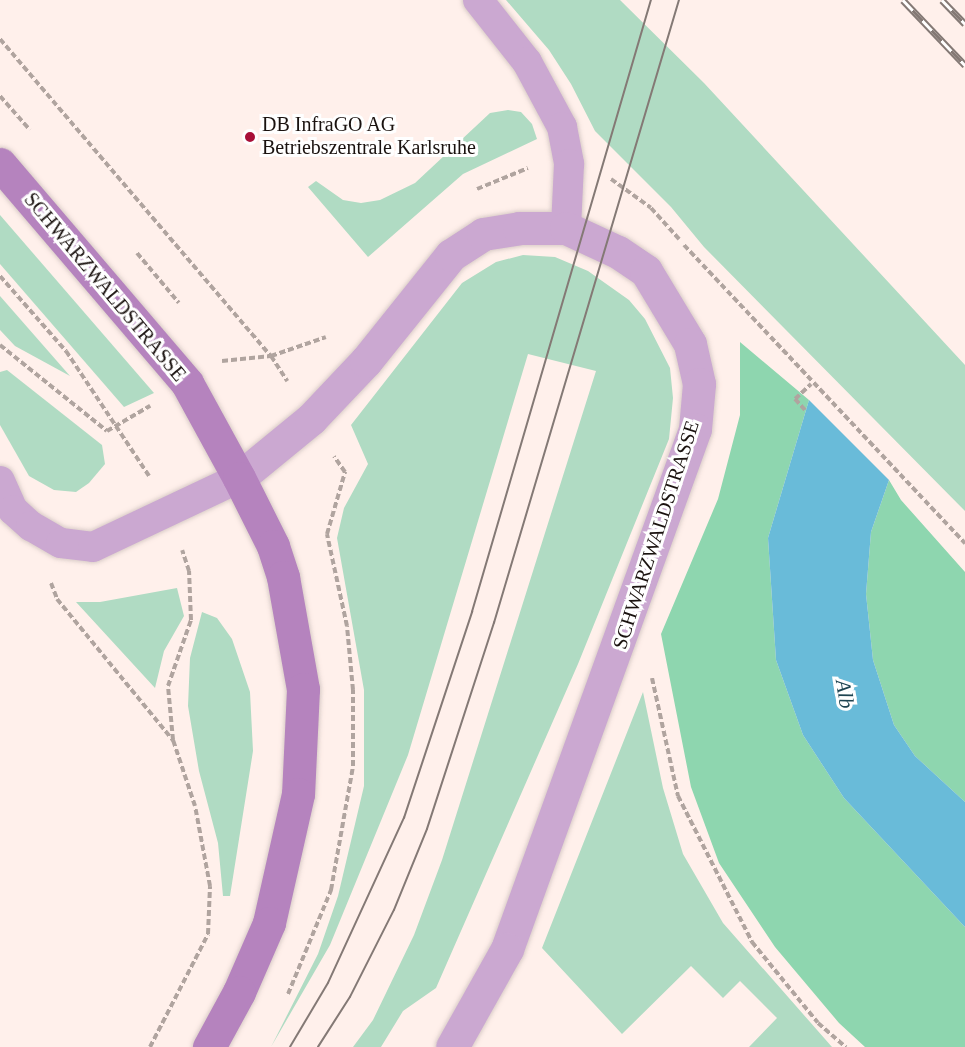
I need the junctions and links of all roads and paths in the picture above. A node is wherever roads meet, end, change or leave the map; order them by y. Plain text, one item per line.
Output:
1 (478, 0) edge
2 (0, 39) edge
3 (0, 164) edge
4 (566, 228) junction
5 (710, 275) dead end
6 (0, 276) edge
7 (0, 345) edge
8 (271, 356) junction
9 (223, 360) dead end
10 (811, 384) junction
11 (805, 410) dead end
12 (311, 420) junction
13 (118, 426) junction
14 (239, 478) junction
15 (0, 481) edge
16 (170, 510) junction
17 (31, 526) junction
18 (965, 543) edge
19 (626, 627) junction
20 (173, 740) junction
21 (150, 1047) edge
22 (209, 1047) edge
23 (452, 1047) edge
24 (846, 1047) edge

1 - 4 lane
2 - 8 path
3 - 14 main road, SCHWARZWALDSTRASSE
4 - 12 street, SCHWARZWALDSTRASSE
4 - 19 street, SCHWARZWALDSTRASSE
5 - 10 path
6 - 13 path
7 - 13 path
8 - 9 path
8 - 12 path
10 - 11 path
10 - 18 path
12 - 14 street, SCHWARZWALDSTRASSE
13 - 16 path
14 - 16 lane
14 - 22 main road, SCHWARZWALDSTRASSE
15 - 17 lane
16 - 17 lane
16 - 20 path
17 - 20 path
19 - 23 street, SCHWARZWALDSTRASSE
19 - 24 path
20 - 21 path

